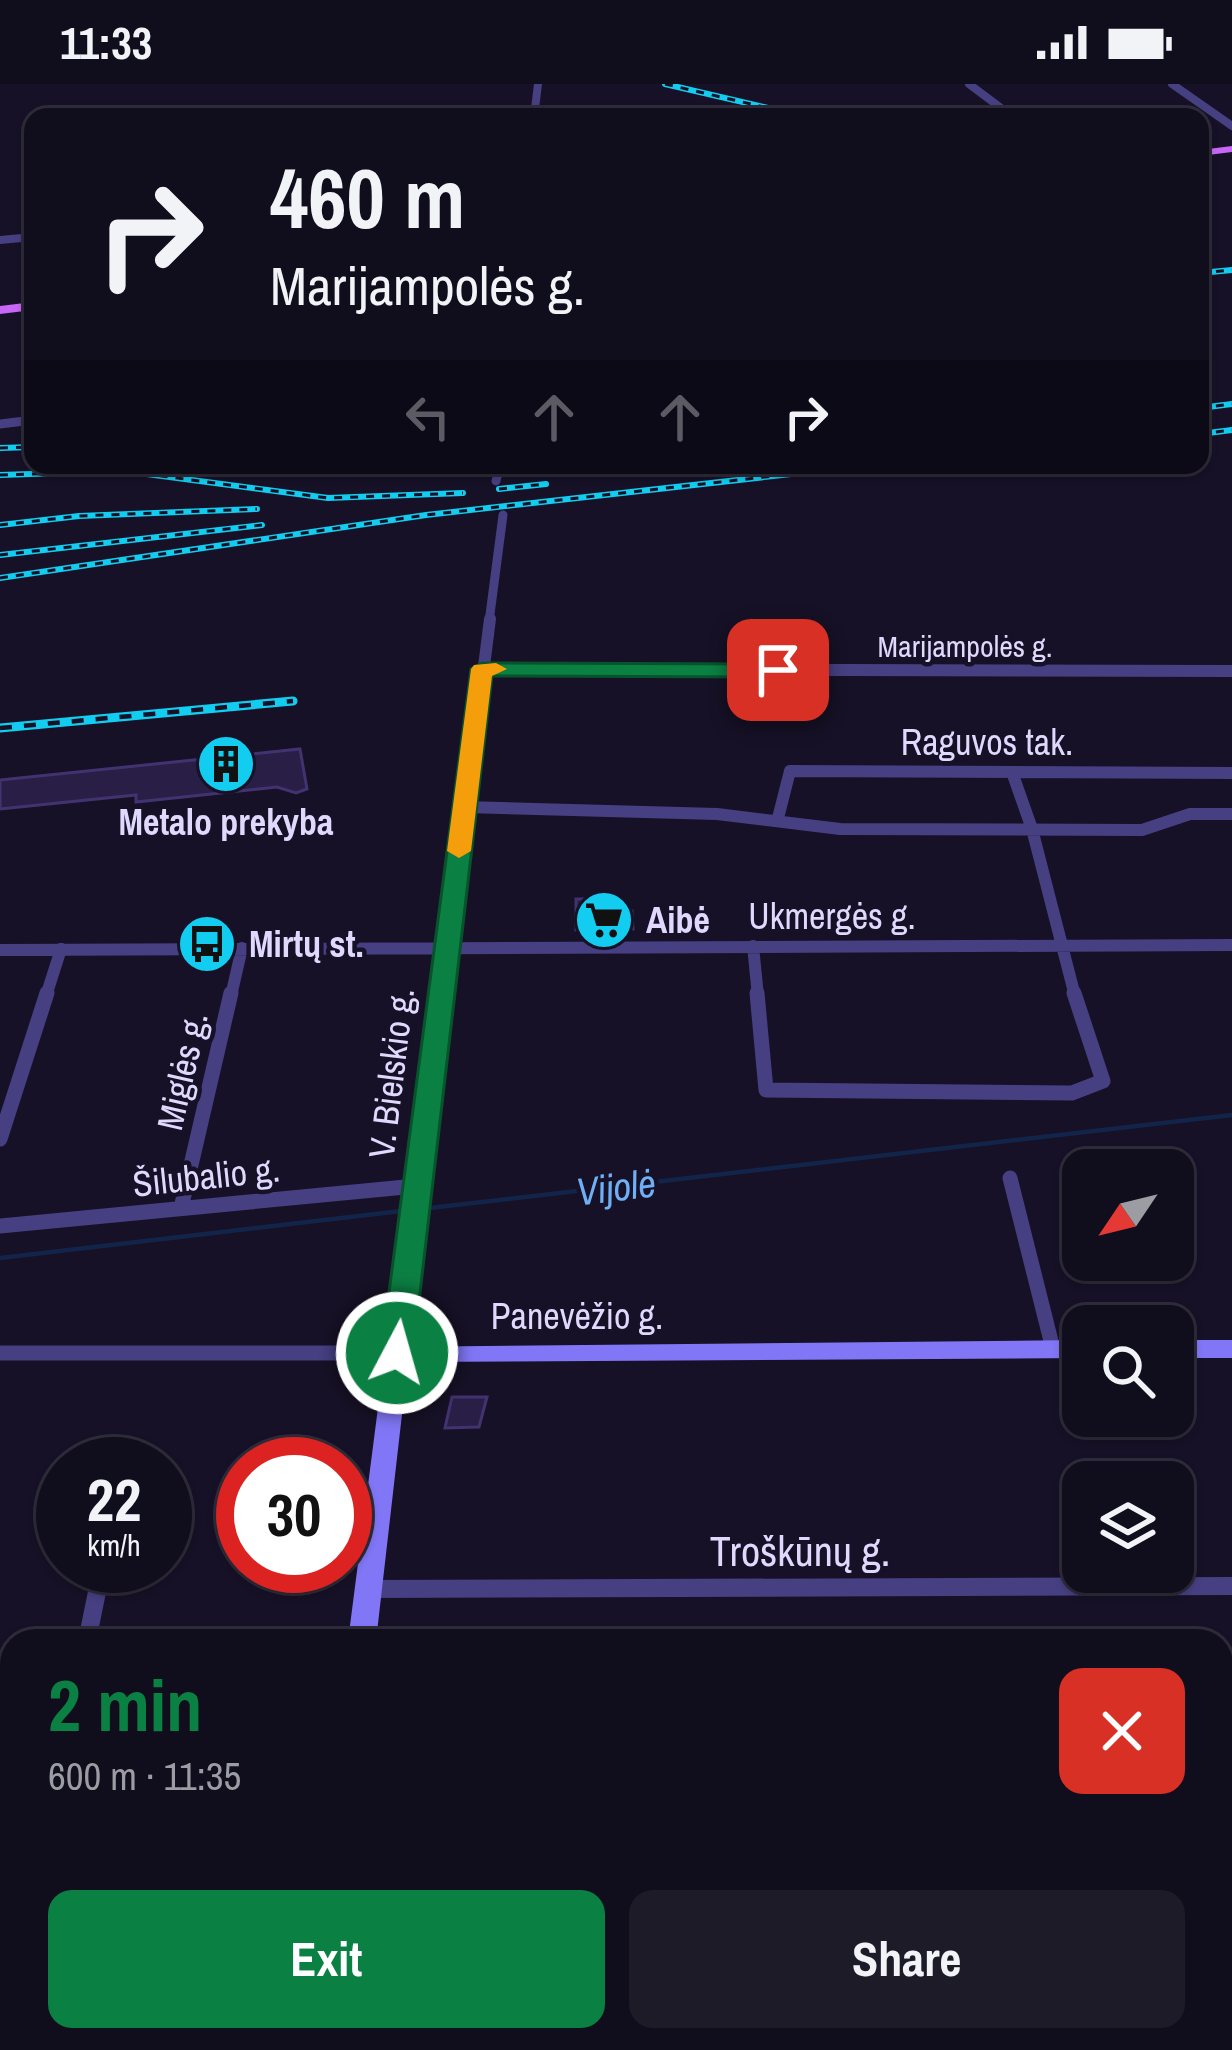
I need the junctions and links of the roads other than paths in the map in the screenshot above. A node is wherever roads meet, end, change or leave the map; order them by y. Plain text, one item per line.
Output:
1 (969, 84) edge
2 (1172, 84) edge
3 (1001, 108) edge
4 (1206, 108) edge
5 (498, 474) edge
6 (496, 482) dead end
7 (502, 515) dead end
8 (482, 669) junction
9 (1232, 671) edge
10 (1012, 772) junction
11 (1232, 773) edge
12 (465, 807) junction
13 (1232, 814) edge
14 (778, 818) junction
15 (1032, 829) junction
16 (1232, 944) edge
17 (753, 946) junction
18 (1059, 946) junction
19 (447, 947) junction
20 (242, 948) junction
21 (0, 950) edge
22 (62, 950) junction
23 (0, 1139) edge
24 (1010, 1178) dead end
25 (414, 1200) junction
26 (181, 1208) junction
27 (1, 1226) edge
28 (1053, 1349) junction
29 (1062, 1349) edge
30 (1194, 1349) edge
31 (1232, 1349) edge
32 (0, 1353) edge
33 (397, 1353) junction
34 (372, 1556) edge
35 (1232, 1586) edge
36 (372, 1589) edge
37 (97, 1593) edge
38 (368, 1593) edge
39 (89, 1629) edge
40 (363, 1629) edge

1 - 3 street
2 - 4 street
5 - 6 street
7 - 8 street, V. Bielskio g.
8 - 9 street, Marijampolės g.
8 - 12 street, V. Bielskio g.
10 - 11 street, Raguvos tak.
10 - 14 street, Raguvos tak.
10 - 15 street
12 - 14 street
12 - 19 street, V. Bielskio g.
13 - 15 street
14 - 15 street
15 - 18 street
16 - 18 street, Ukmergės g.
17 - 18 street, Ukmergės g.
17 - 18 street
17 - 19 street, Ukmergės g.
19 - 20 street, Ukmergės g.
19 - 25 street, V. Bielskio g.
20 - 22 street, Ukmergės g.
20 - 26 street, Miglės g.
21 - 22 street, Ukmergės g.
22 - 23 street
24 - 28 street
25 - 26 street, Šilubalio g.
25 - 33 street, V. Bielskio g.
26 - 27 street, Šilubalio g.
28 - 29 street, Panevėžio g.
28 - 33 street, Panevėžio g.
30 - 31 street
32 - 33 street, Panevėžio g.
33 - 34 street, V. Bielskio g.
35 - 36 street, Troškūnų g.
37 - 39 street
38 - 40 street, V. Bielskio g.

